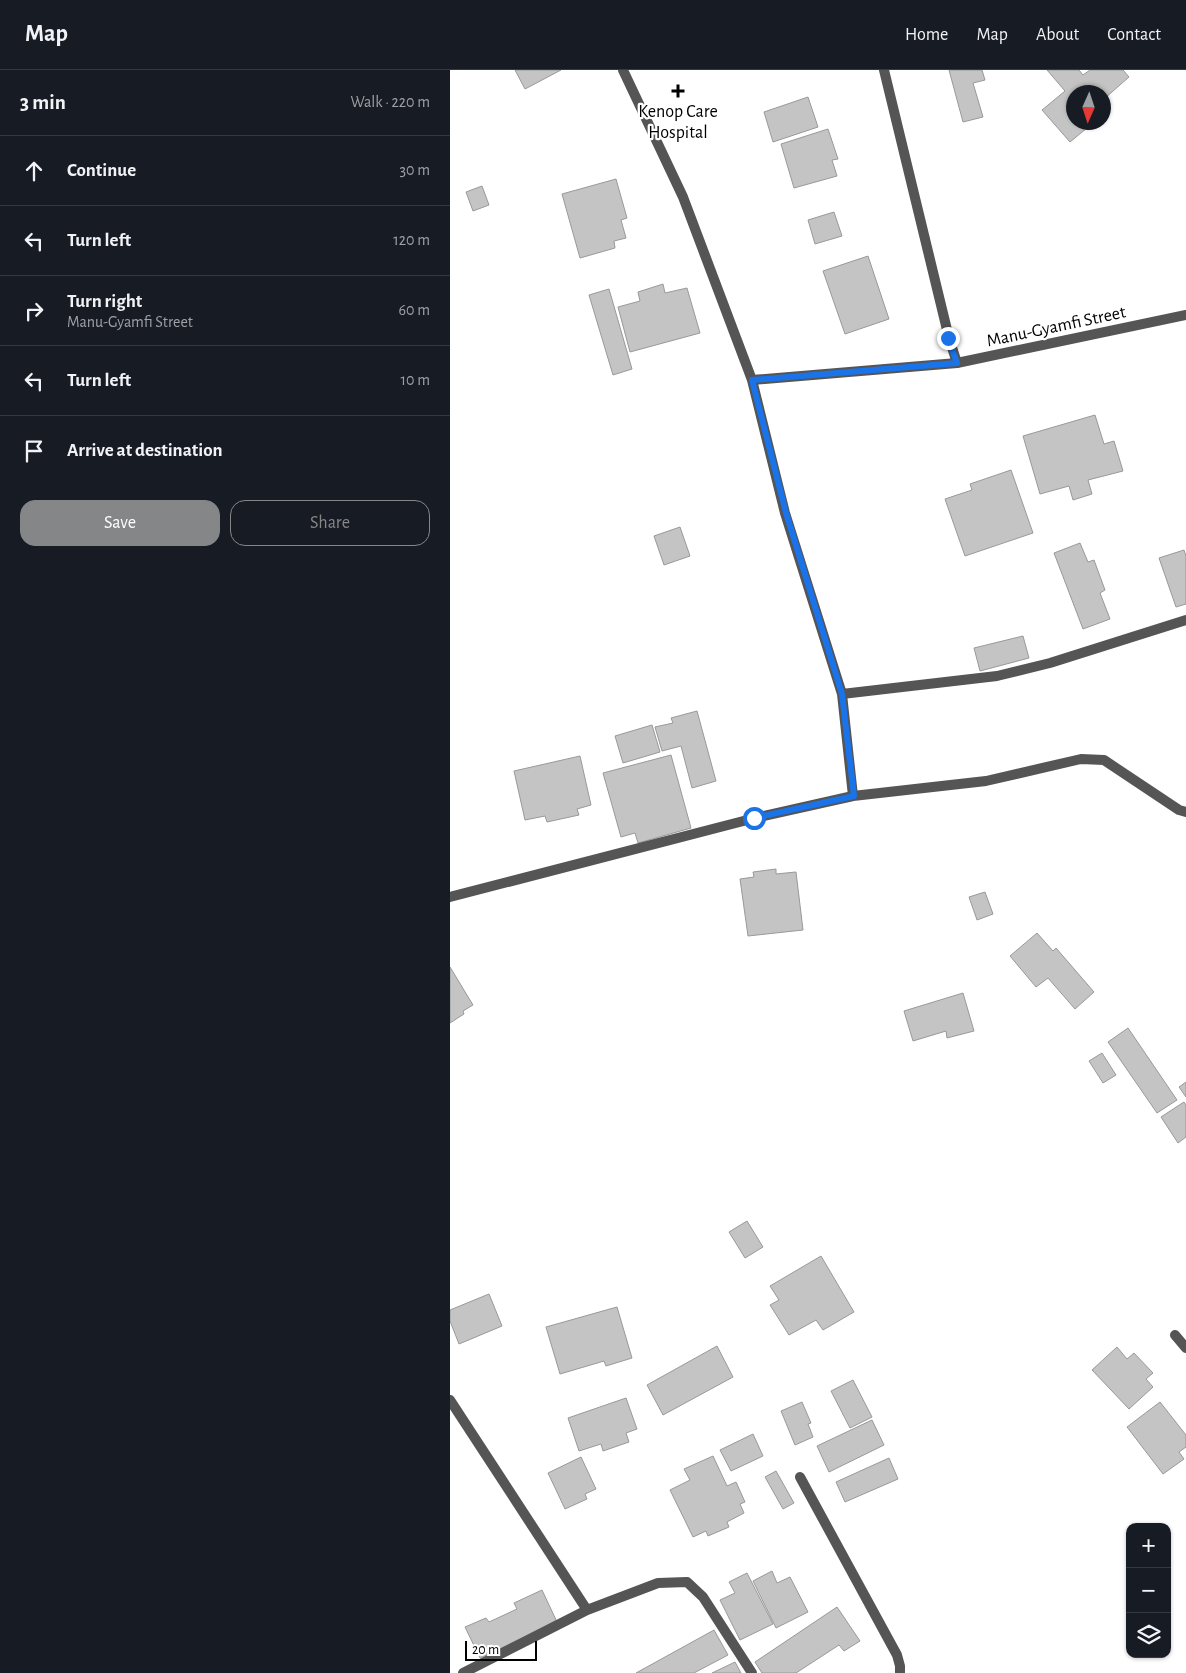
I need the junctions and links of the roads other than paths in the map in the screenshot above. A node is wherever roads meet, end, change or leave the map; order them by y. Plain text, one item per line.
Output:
1 (623, 70) edge
2 (884, 70) edge
3 (1186, 315) edge
4 (957, 363) junction
5 (752, 380) junction
6 (1186, 620) edge
7 (842, 694) junction
8 (854, 796) junction
9 (1186, 812) edge
10 (450, 897) edge
11 (1175, 1335) dead end
12 (1186, 1348) edge
13 (450, 1400) edge
14 (800, 1477) dead end
15 (588, 1610) junction
16 (463, 1673) edge
17 (752, 1673) edge
18 (900, 1673) edge

1 - 5 street
2 - 4 street
3 - 4 street, Manu-Gyamfi Street
4 - 5 street, Manu-Gyamfi Street
5 - 7 street
6 - 7 street
7 - 8 street
8 - 9 street
8 - 10 street
11 - 12 street
13 - 15 street
14 - 18 street
15 - 16 street
15 - 17 street

